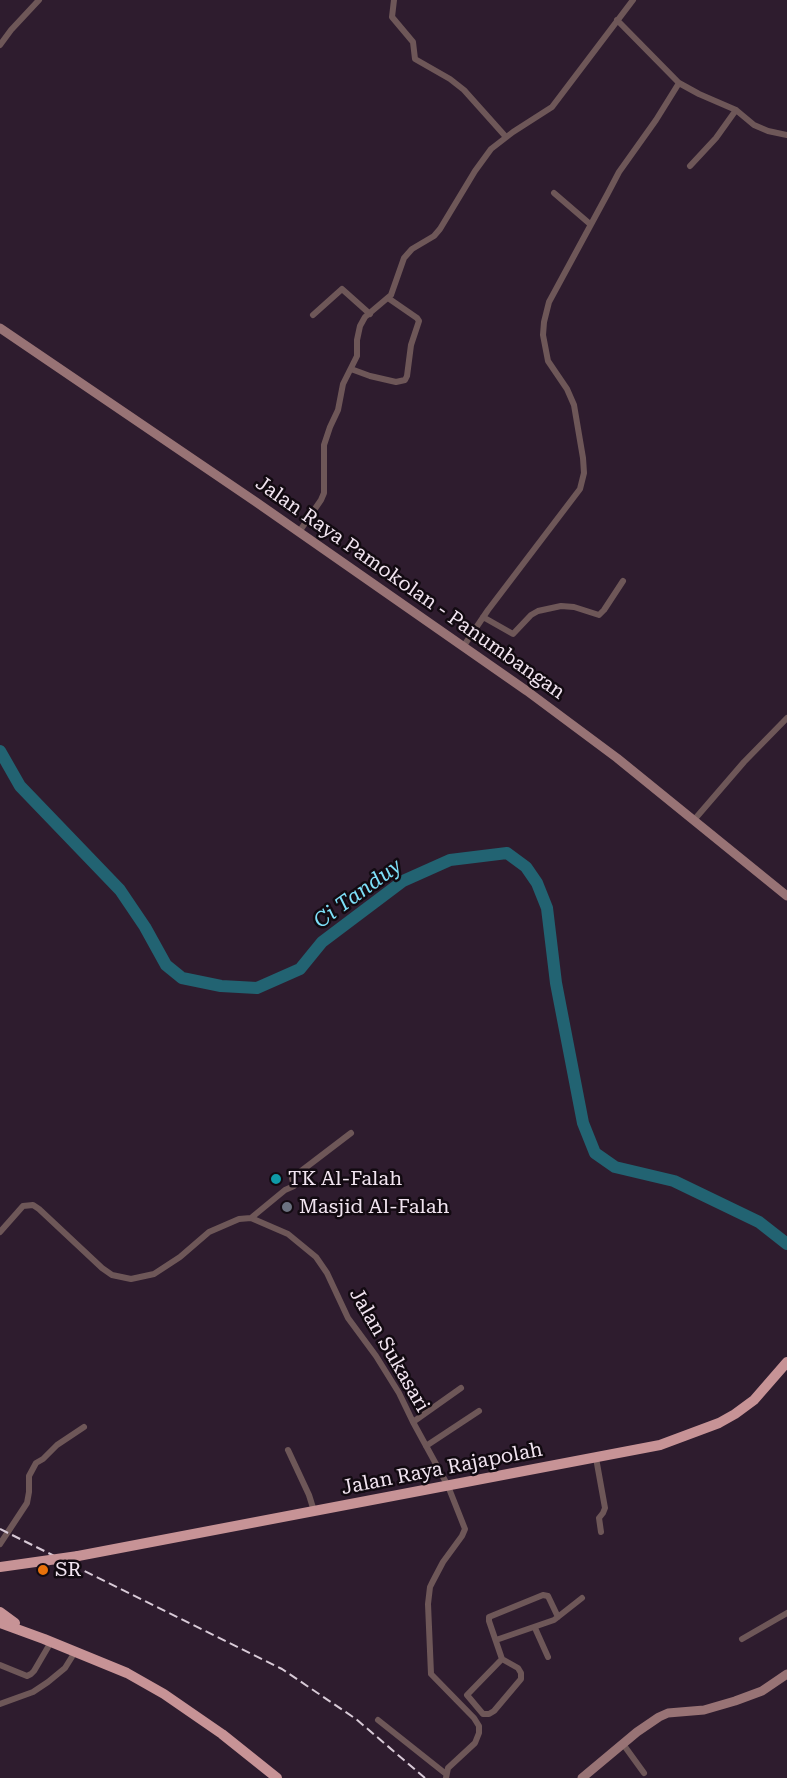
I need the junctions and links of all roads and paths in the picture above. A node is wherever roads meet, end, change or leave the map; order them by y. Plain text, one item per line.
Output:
1 (39, 0) edge
2 (394, 0) edge
3 (633, 0) edge
4 (618, 20) junction
5 (0, 45) edge
6 (679, 83) junction
7 (736, 110) junction
8 (787, 135) edge
9 (506, 137) junction
10 (690, 166) dead end
11 (554, 193) dead end
12 (590, 224) junction
13 (388, 298) junction
14 (370, 314) junction
15 (313, 315) dead end
16 (0, 328) edge
17 (351, 369) junction
18 (299, 532) junction
19 (623, 581) dead end
20 (483, 617) junction
21 (463, 647) junction
22 (787, 718) edge
23 (694, 820) junction
24 (787, 896) edge
25 (351, 1132) dead end
26 (251, 1218) junction
27 (0, 1232) edge
28 (787, 1362) edge
29 (461, 1388) dead end
30 (478, 1411) dead end
31 (413, 1422) junction
32 (84, 1427) dead end
33 (426, 1446) junction
34 (288, 1450) dead end
35 (596, 1458) junction
36 (448, 1486) junction
37 (314, 1511) junction
38 (602, 1532) dead end
39 (0, 1544) edge
40 (0, 1567) edge
41 (582, 1598) dead end
42 (0, 1612) edge
43 (787, 1613) edge
44 (485, 1615) dead end
45 (558, 1617) junction
46 (0, 1624) edge
47 (535, 1628) junction
48 (742, 1639) dead end
49 (48, 1640) junction
50 (496, 1640) junction
51 (75, 1652) junction
52 (548, 1657) dead end
53 (502, 1659) junction
54 (0, 1665) edge
55 (787, 1674) edge
56 (467, 1695) junction
57 (457, 1700) junction
58 (0, 1704) edge
59 (378, 1720) dead end
60 (623, 1744) junction
61 (644, 1773) dead end
62 (446, 1776) edge
63 (277, 1778) edge
64 (582, 1778) edge

1 - 5 street
2 - 9 street
3 - 4 street
4 - 6 street
4 - 9 street
6 - 7 street
6 - 12 street
7 - 8 street
7 - 10 street
9 - 13 street
11 - 12 street
12 - 20 street
13 - 14 street
13 - 17 street
14 - 15 street
14 - 17 street
16 - 18 main road, Jalan Raya Pamokolan - Panumbangan
17 - 18 street
18 - 21 main road, Jalan Raya Pamokolan - Panumbangan
19 - 20 street
20 - 21 street
21 - 23 main road, Jalan Raya Pamokolan - Panumbangan
22 - 23 street
23 - 24 main road, Jalan Raya Pamokolan - Panumbangan
25 - 26 street
26 - 27 street
26 - 31 street, Jalan Sukasari
28 - 35 highway, Jalan Raya Rajapolah
29 - 31 street
30 - 33 street
31 - 33 street, Jalan Sukasari
32 - 39 street
33 - 36 street, Jalan Sukasari
34 - 37 street
35 - 36 highway, Jalan Raya Rajapolah
35 - 38 street
36 - 37 highway, Jalan Raya Rajapolah
36 - 57 street, Jalan Sukasari
37 - 40 highway, Jalan Raya Rajapolah, bridge
41 - 45 street
42 - 49 highway
43 - 48 street
44 - 50 street
45 - 47 street
45 - 50 street
46 - 49 highway
47 - 50 street
47 - 52 street
49 - 51 highway
49 - 54 street
50 - 53 street
50 - 57 street
51 - 58 street
51 - 63 highway
53 - 56 street
53 - 56 street
55 - 60 main road
56 - 57 street
57 - 62 street
59 - 62 street
60 - 61 street
60 - 64 main road

